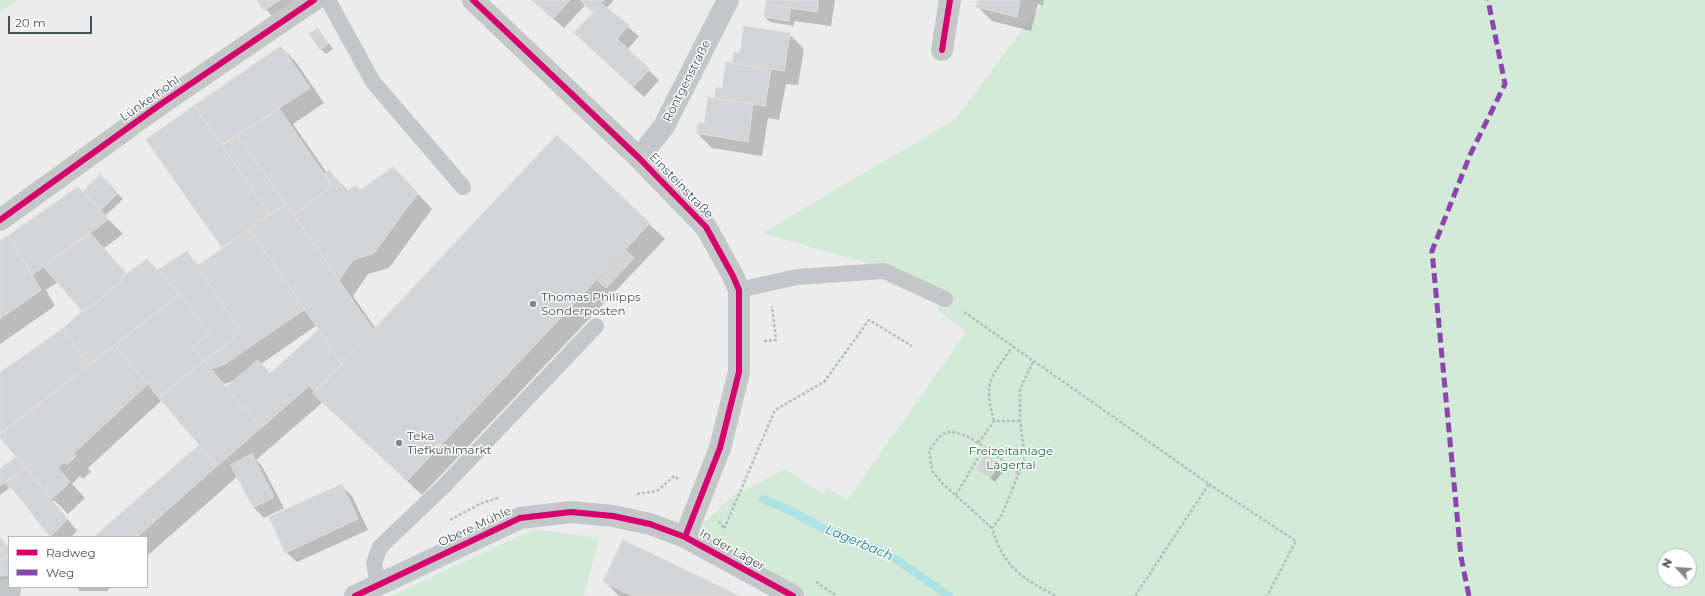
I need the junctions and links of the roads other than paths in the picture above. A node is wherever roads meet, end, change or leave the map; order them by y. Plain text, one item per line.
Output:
1 (314, 0) edge
2 (328, 0) edge
3 (473, 0) edge
4 (728, 0) edge
5 (950, 0) edge
6 (942, 50) dead end
7 (639, 158) junction
8 (463, 187) dead end
9 (0, 220) edge
10 (739, 290) junction
11 (945, 299) road end
12 (596, 326) dead end
13 (613, 516) joint
14 (686, 537) junction
15 (378, 591) edge
16 (355, 596) edge
17 (794, 596) edge

1 - 9 street, Lünkerhohl
2 - 8 lane
3 - 7 street, Einsteinstraße
4 - 7 street, Röntgenstraße
5 - 6 street
7 - 10 street, Einsteinstraße
10 - 11 lane
10 - 14 street, Einsteinstraße
12 - 15 lane
13 - 14 main road, In der Läger
13 - 15 main road, Obere Mühle
14 - 17 main road, In der Läger
15 - 16 main road, Obere Mühle

